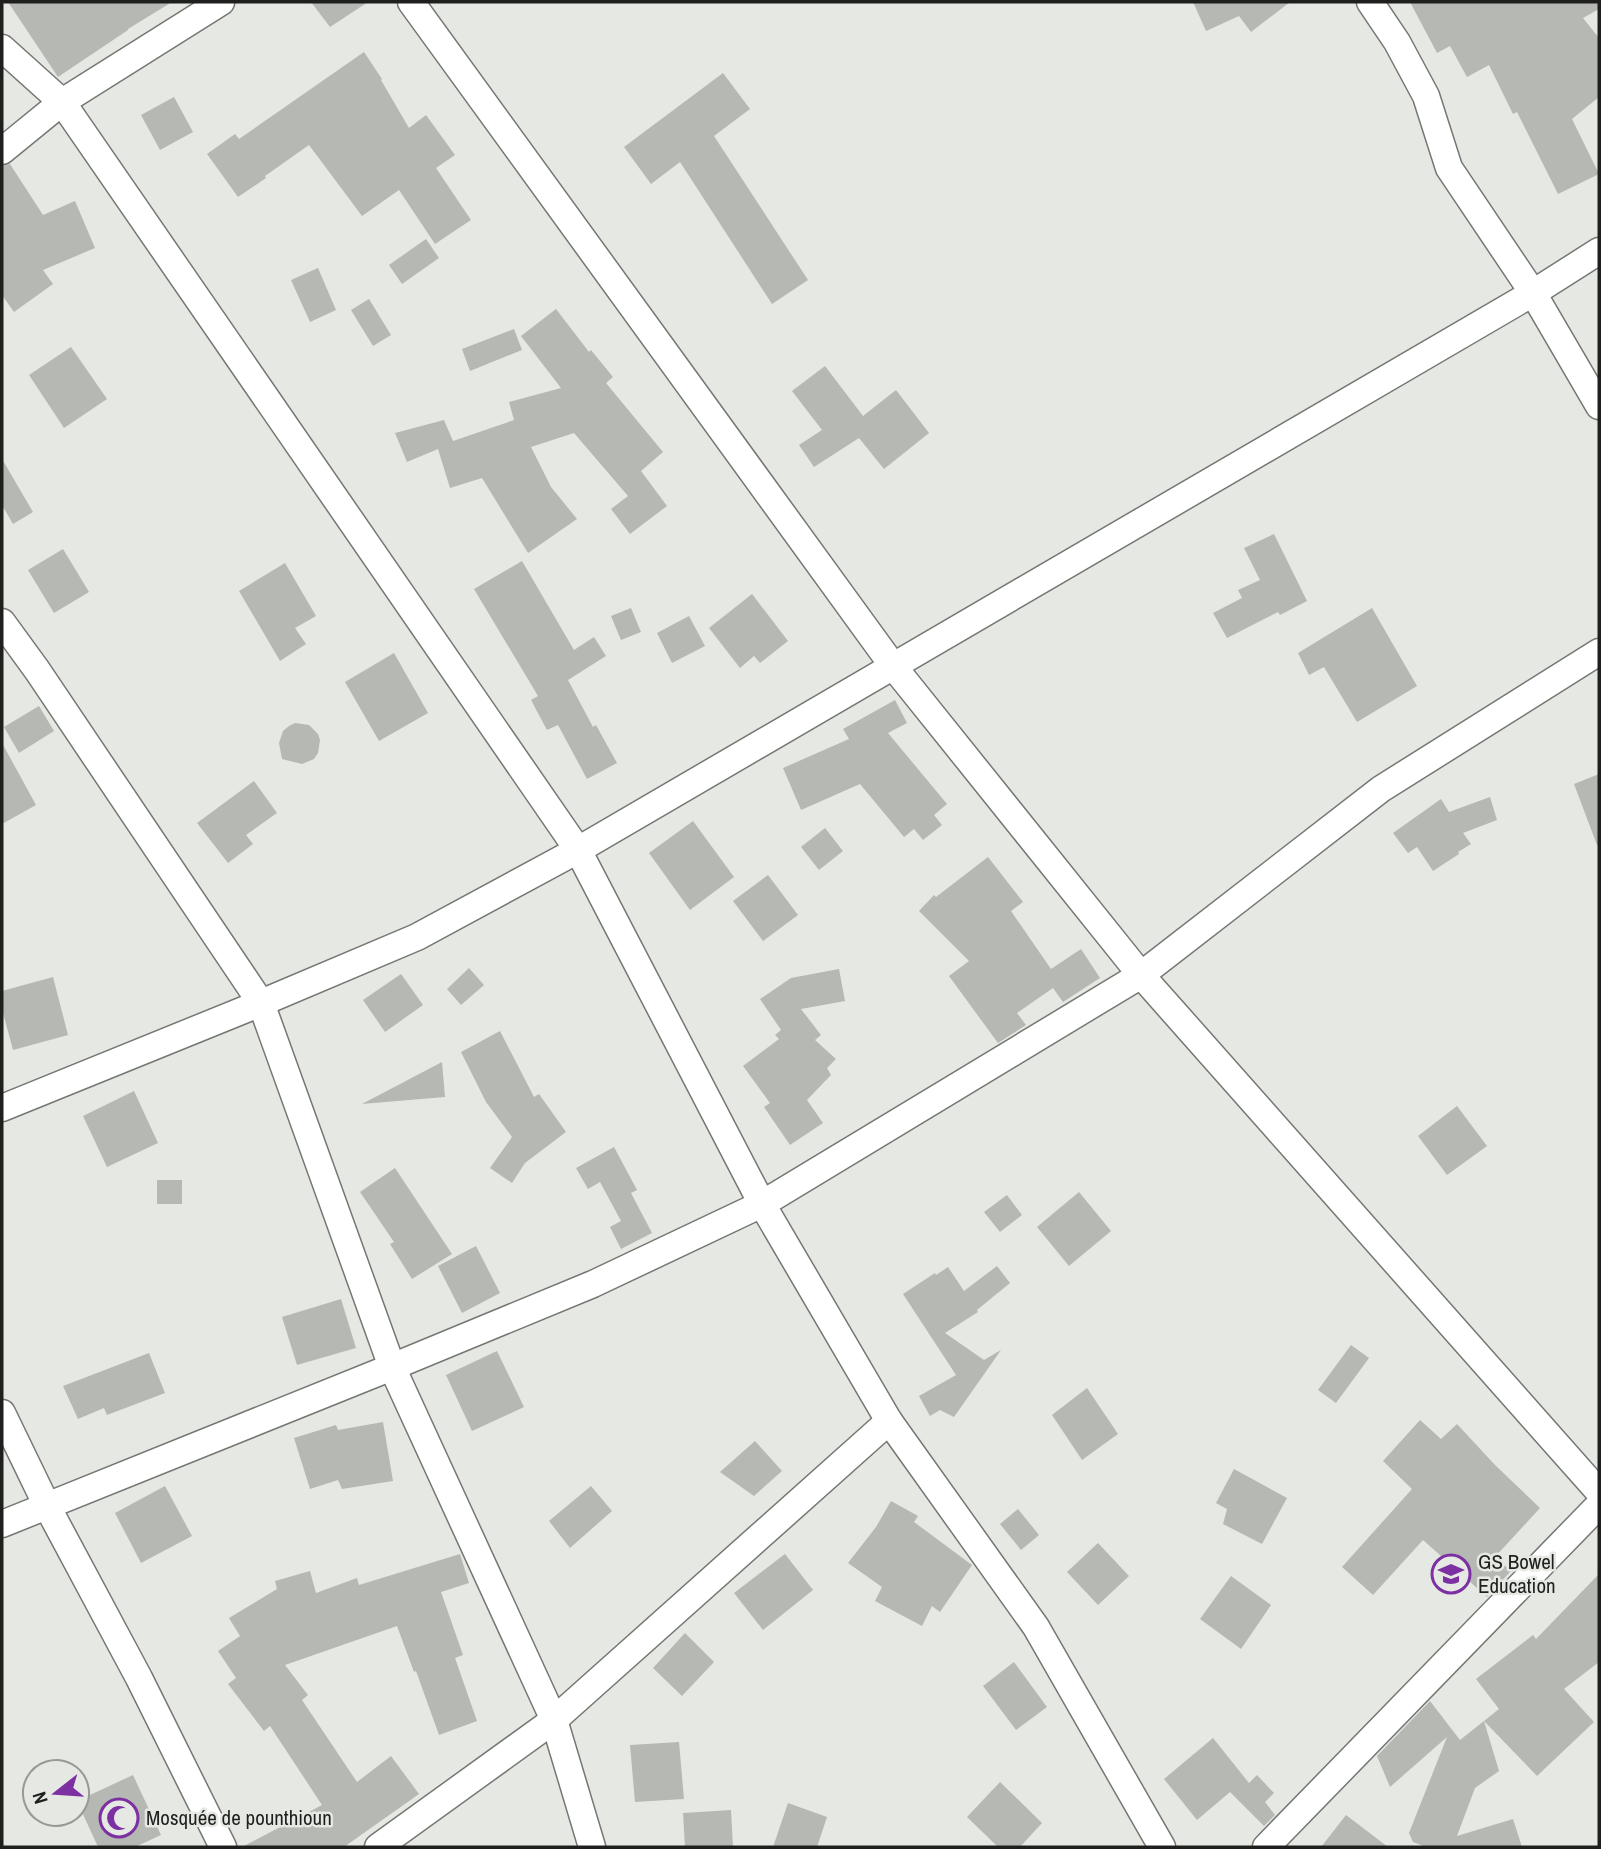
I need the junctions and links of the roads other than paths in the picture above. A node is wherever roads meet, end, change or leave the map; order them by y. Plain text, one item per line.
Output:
1 (221, 2) edge
2 (411, 2) edge
3 (1370, 2) edge
4 (2, 48) edge
5 (62, 102) junction
6 (2, 151) edge
7 (1599, 251) edge
8 (1533, 293) junction
9 (1599, 406) edge
10 (2, 622) edge
11 (1599, 652) edge
12 (893, 666) junction
13 (578, 850) junction
14 (1141, 975) junction
15 (261, 1003) junction
16 (2, 1108) edge
17 (762, 1204) junction
18 (393, 1367) junction
19 (2, 1413) edge
20 (889, 1420) junction
21 (1599, 1492) edge
22 (1599, 1505) edge
23 (47, 1506) junction
24 (2, 1524) edge
25 (554, 1720) junction
26 (223, 1847) edge
27 (379, 1847) edge
28 (592, 1847) edge
29 (1161, 1847) edge
30 (1266, 1847) edge

1 - 5 street
2 - 12 street
3 - 8 street
4 - 5 street
5 - 6 street
5 - 13 street
7 - 8 street
8 - 9 street
8 - 12 street
10 - 15 street
11 - 14 street
12 - 13 street
12 - 14 street
13 - 15 street
13 - 17 street
14 - 17 street
14 - 21 street
15 - 16 street
15 - 18 street
17 - 18 street
17 - 20 street
18 - 23 street
18 - 25 street
19 - 23 street
20 - 25 street
20 - 29 street
22 - 30 street
23 - 24 street
23 - 26 street
25 - 27 street
25 - 28 street

